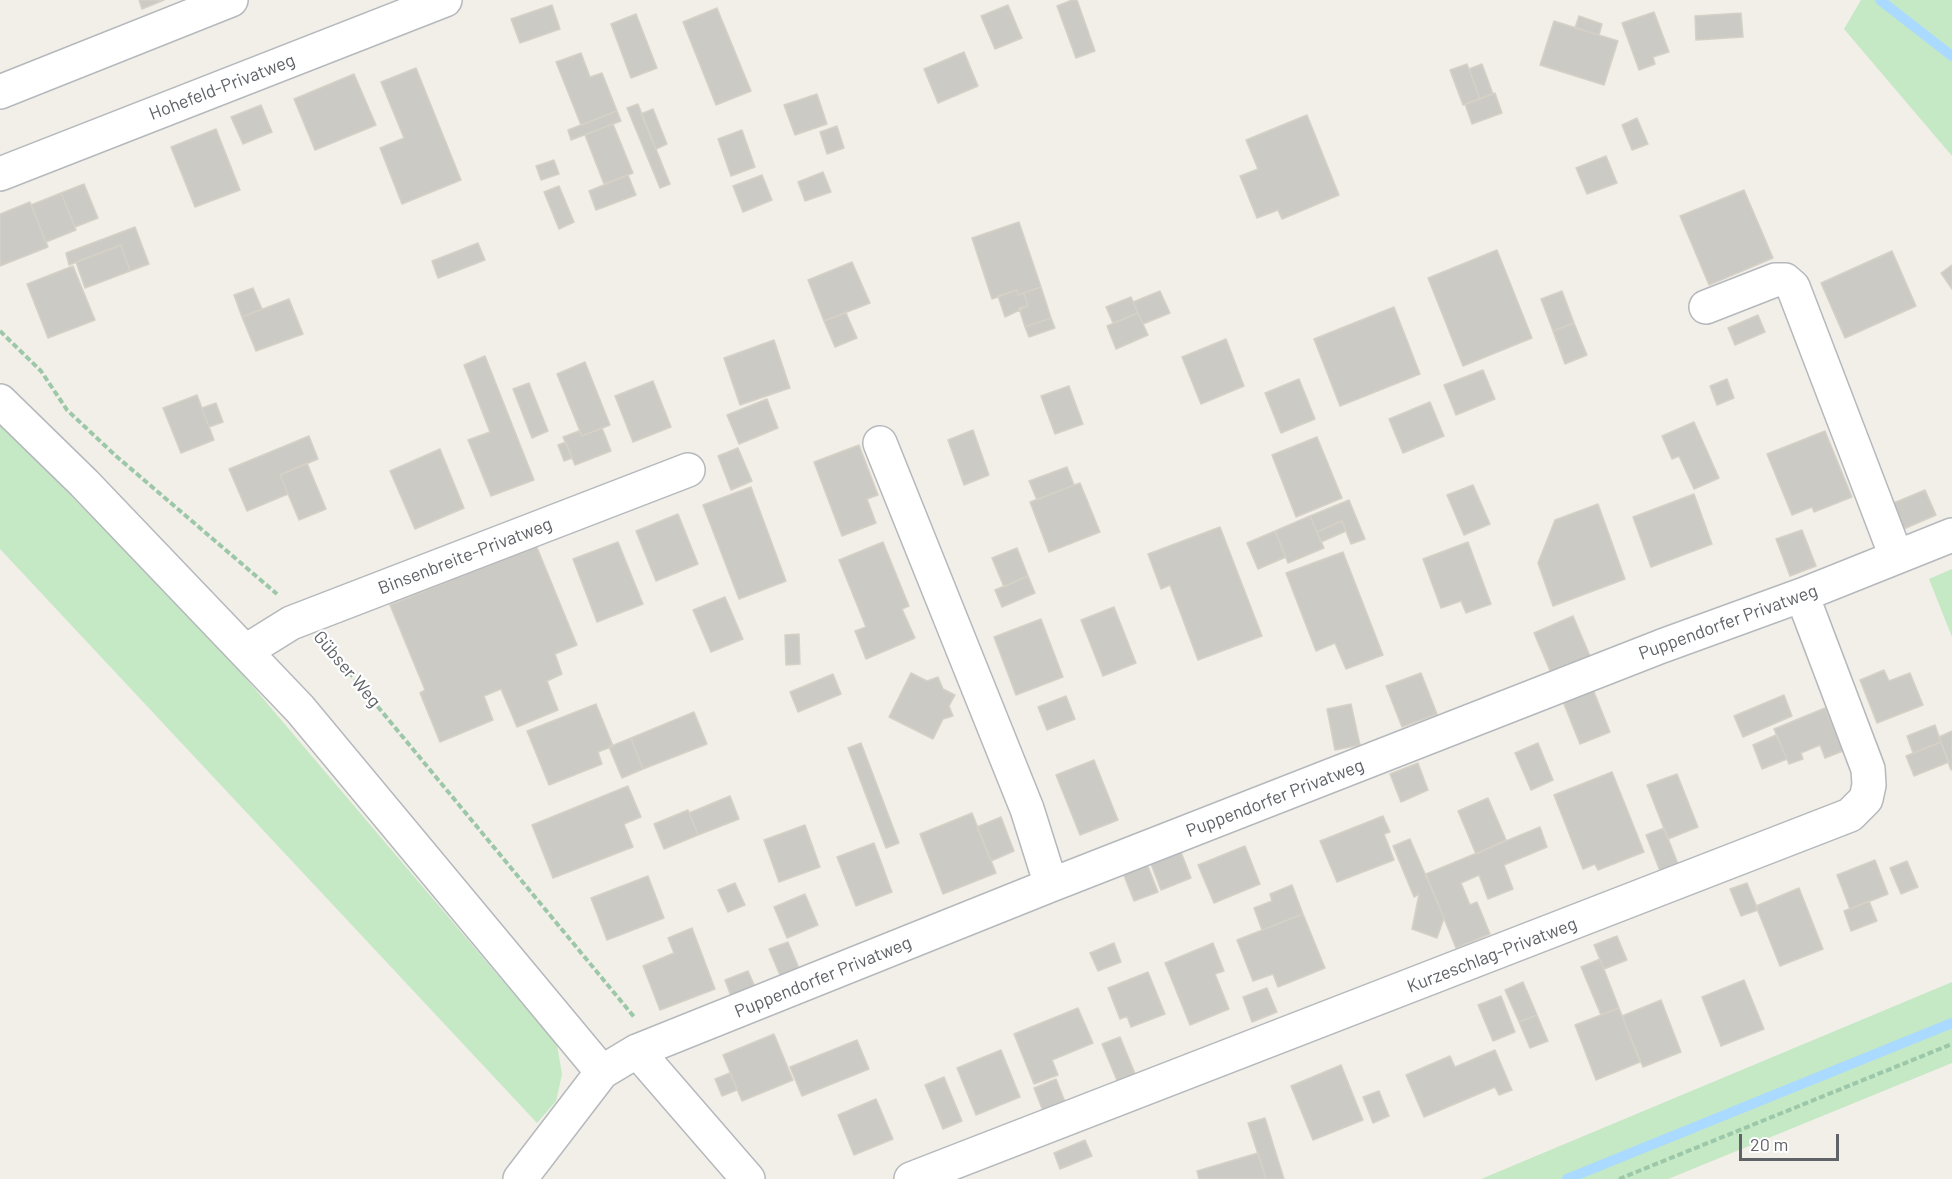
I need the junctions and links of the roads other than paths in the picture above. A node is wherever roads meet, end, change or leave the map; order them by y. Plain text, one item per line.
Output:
1 (231, 0) edge
2 (445, 0) edge
3 (0, 92) edge
4 (0, 174) edge
5 (1706, 307) dead end
6 (0, 401) edge
7 (880, 442) dead end
8 (688, 470) dead end
9 (1952, 535) edge
10 (1896, 556) junction
11 (1802, 595) junction
12 (246, 651) junction
13 (1051, 885) junction
14 (647, 1047) junction
15 (602, 1072) junction
16 (520, 1179) edge
17 (748, 1179) edge
18 (911, 1179) edge

1 - 3 street
2 - 4 street, Hohefeld-Privatweg
5 - 10 street
6 - 12 street
7 - 13 street
8 - 12 street, Binsenbreite-Privatweg
9 - 10 street, Puppendorfer Privatweg
10 - 11 street, Puppendorfer Privatweg
11 - 13 street, Puppendorfer Privatweg
11 - 18 street, Kurzeschlag-Privatweg
12 - 15 street
13 - 14 street, Puppendorfer Privatweg
14 - 15 street, Puppendorfer Privatweg
14 - 17 street
15 - 16 street

